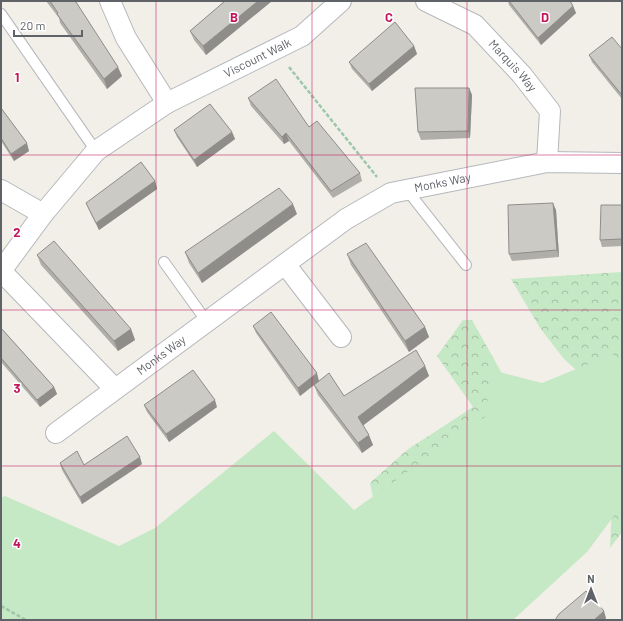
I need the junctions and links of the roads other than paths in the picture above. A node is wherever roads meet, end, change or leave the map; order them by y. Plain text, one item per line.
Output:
1 (110, 1) edge
2 (341, 1) edge
3 (426, 1) edge
4 (1, 14) edge
5 (167, 103) junction
6 (96, 151) junction
7 (547, 162) junction
8 (622, 163) edge
9 (1, 190) edge
10 (399, 192) junction
11 (43, 214) junction
12 (164, 262) dead end
13 (285, 264) junction
14 (466, 265) dead end
15 (1, 271) edge
16 (207, 322) junction
17 (341, 337) dead end
18 (115, 389) junction
19 (56, 433) dead end

1 - 5 street
2 - 5 street, Viscount Walk
3 - 7 street, Marquis Way
4 - 6 lane
5 - 6 street, Viscount Walk
6 - 11 street, Viscount Walk
7 - 8 street, Monks Way
7 - 10 street, Monks Way
9 - 11 street
10 - 13 street, Monks Way
10 - 14 lane
11 - 15 street, Viscount Walk
12 - 16 lane
13 - 16 street, Monks Way
13 - 17 street
15 - 18 street
16 - 18 street, Monks Way
18 - 19 street, Monks Way

